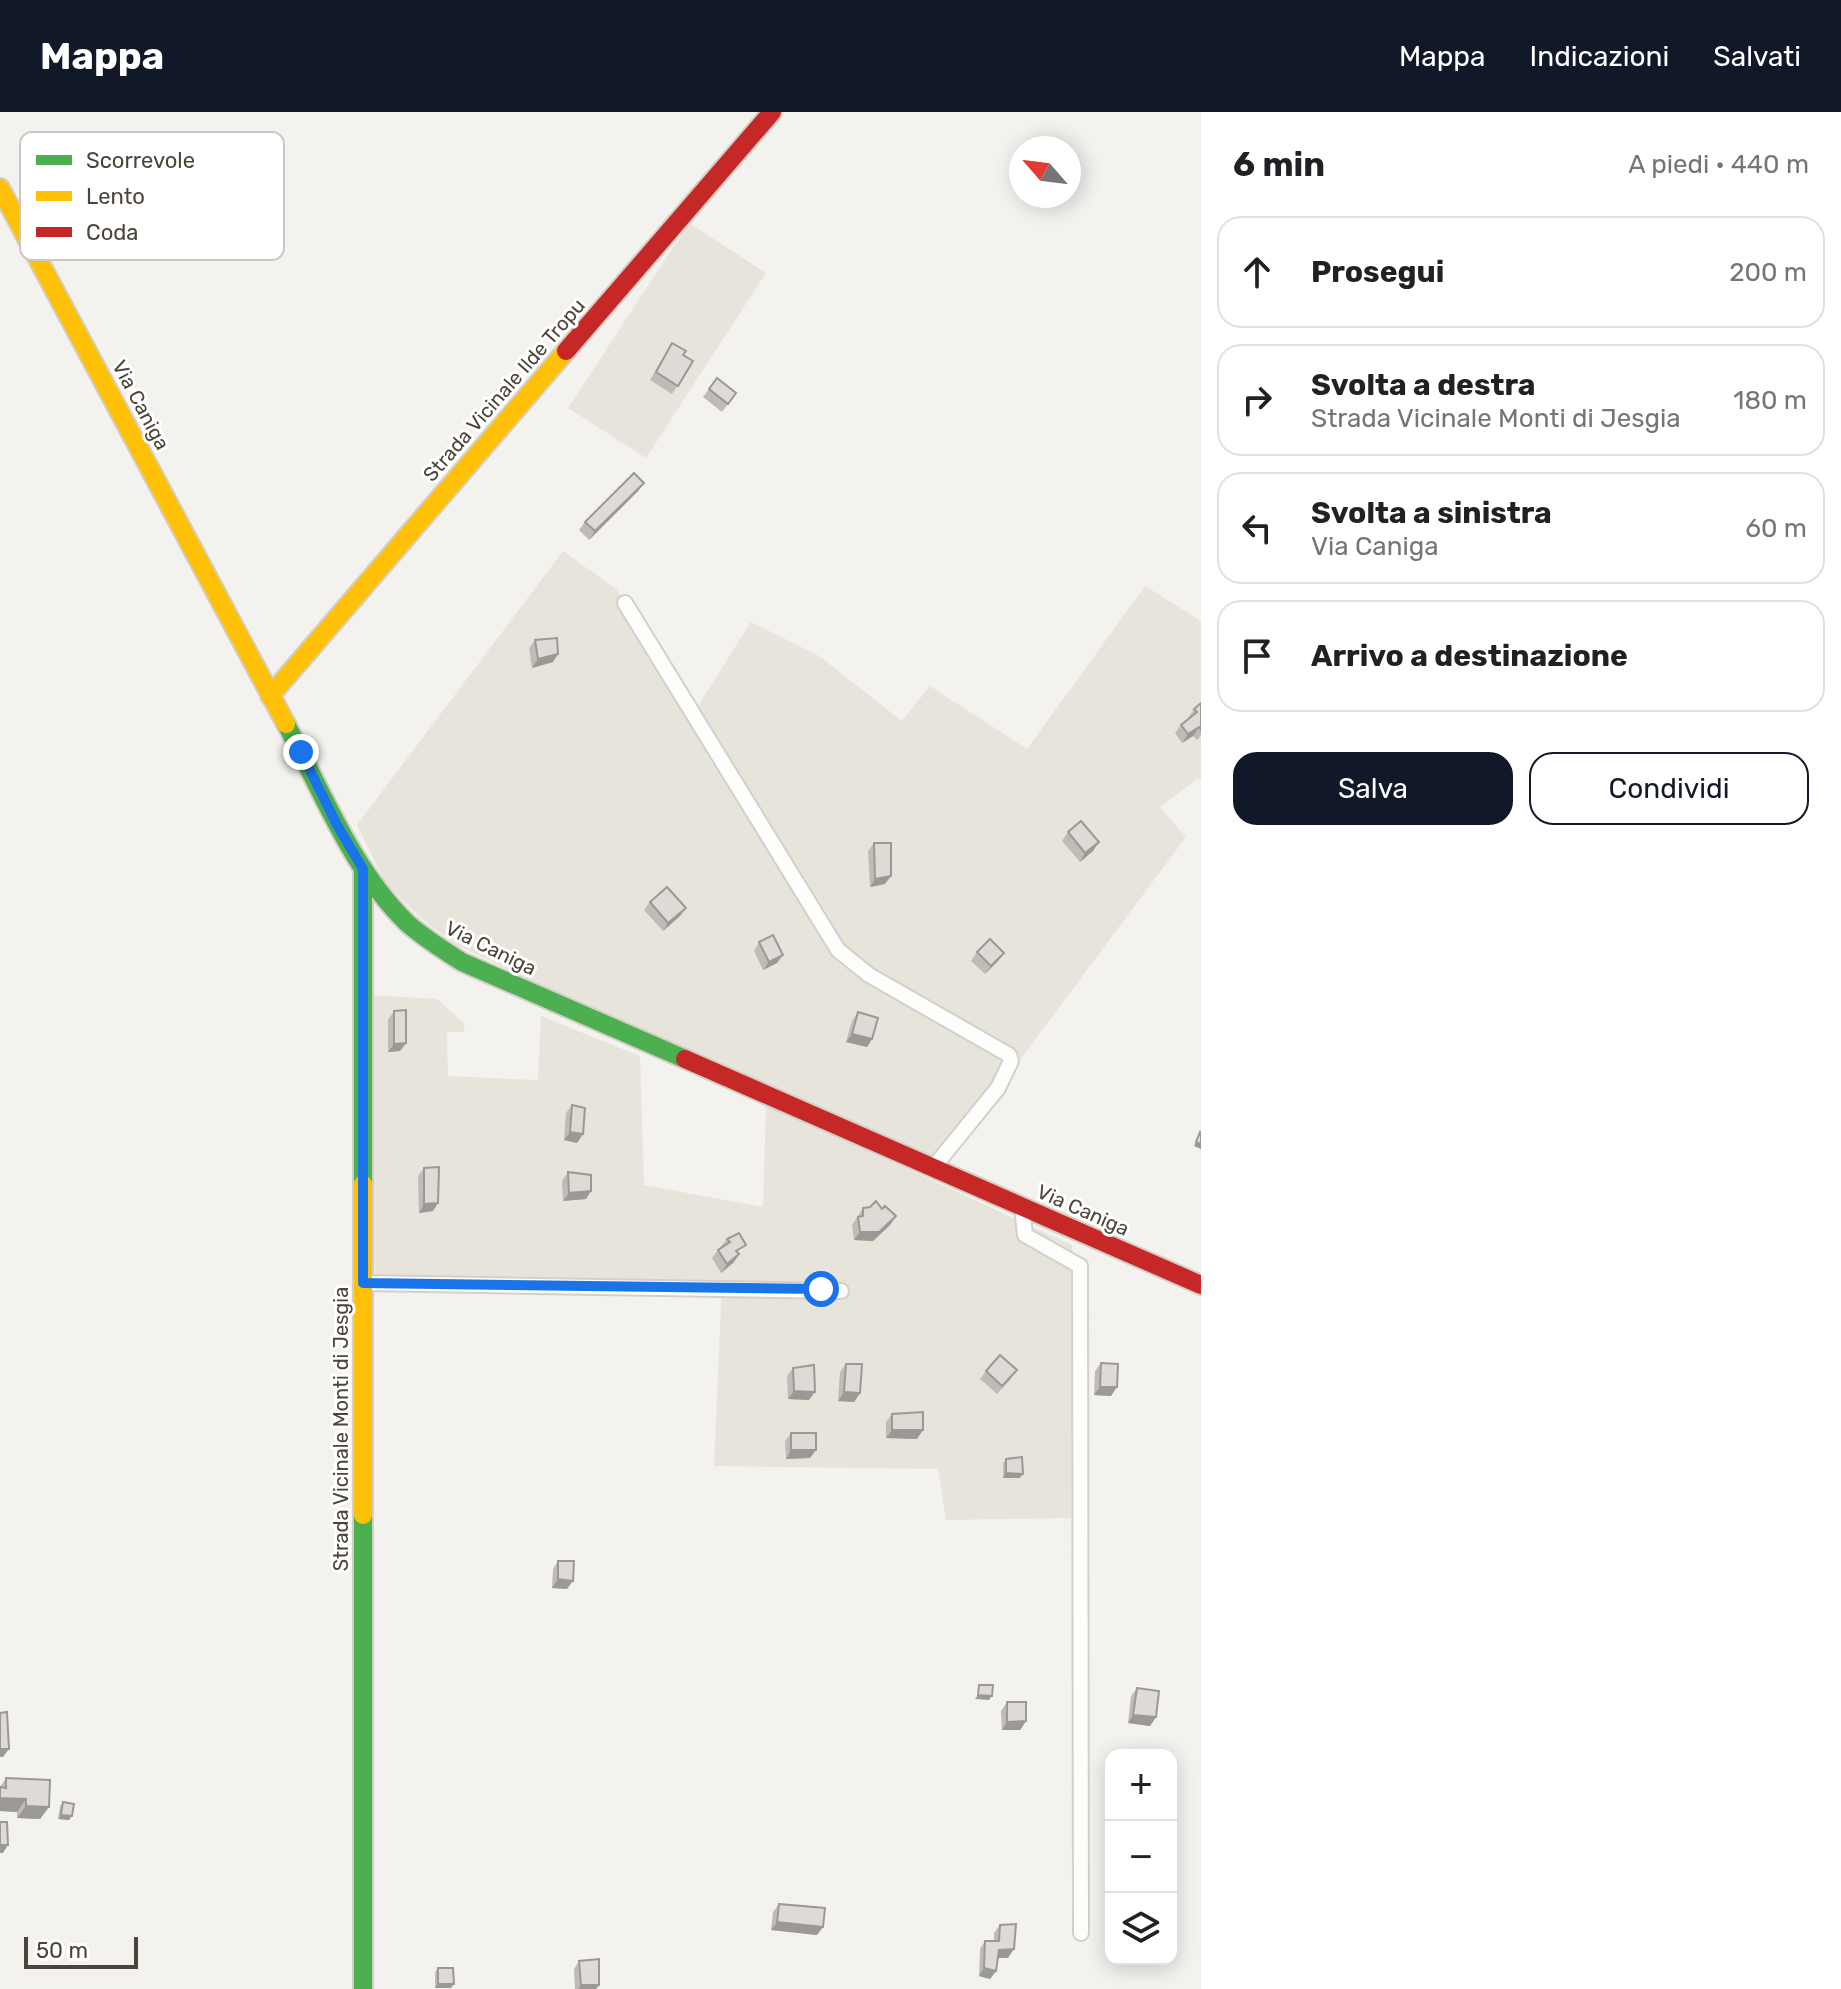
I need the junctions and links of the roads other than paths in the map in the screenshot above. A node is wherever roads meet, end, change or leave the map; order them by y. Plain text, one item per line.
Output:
1 (772, 112) edge
2 (0, 188) edge
3 (20, 226) edge
4 (38, 260) edge
5 (625, 603) dead end
6 (270, 696) junction
7 (363, 869) junction
8 (933, 1168) junction
9 (1022, 1207) junction
10 (363, 1283) junction
11 (1201, 1285) edge
12 (841, 1291) dead end
13 (1081, 1933) dead end
14 (363, 1989) edge

1 - 6 street, Strada Vicinale Ilde Tropu
2 - 3 street, Via Caniga
4 - 6 street, Via Caniga
5 - 8 street
6 - 7 street, Via Caniga
7 - 8 street, Via Caniga
7 - 10 street, Strada Vicinale Monti di Jesgia
8 - 9 street, Via Caniga
9 - 11 street, Via Caniga
9 - 13 street
10 - 12 street
10 - 14 street, Strada Vicinale Monti di Jesgia

